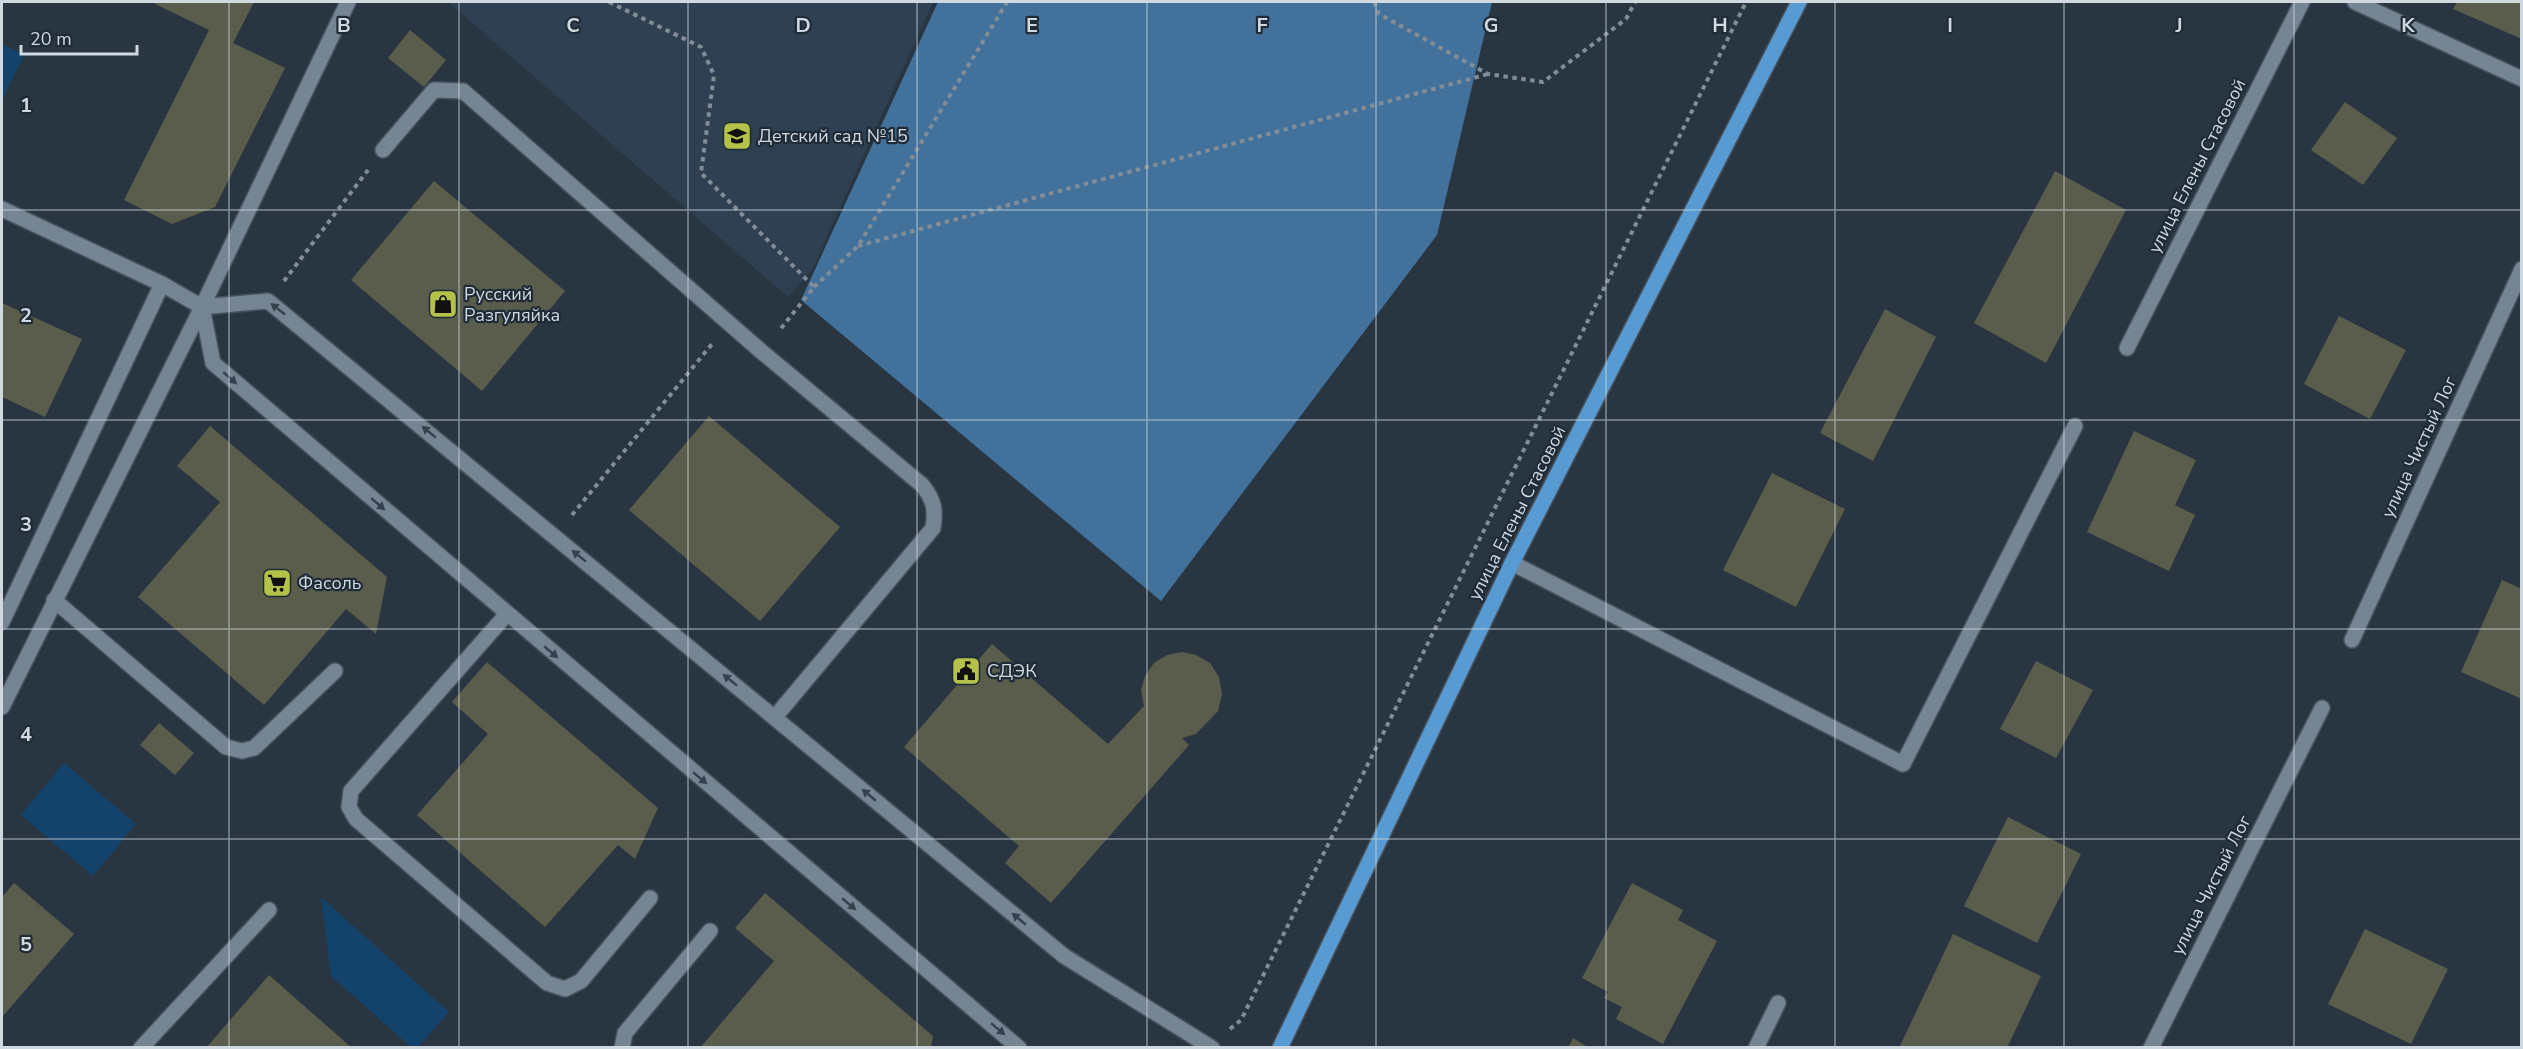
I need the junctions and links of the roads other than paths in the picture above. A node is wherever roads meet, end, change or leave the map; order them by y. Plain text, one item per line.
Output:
1 (348, 2) edge
2 (1799, 2) edge
3 (2302, 2) edge
4 (2355, 2) edge
5 (2522, 79) edge
6 (383, 150) road end
7 (2, 209) edge
8 (2522, 269) edge
9 (162, 285) junction
10 (202, 307) junction
11 (2127, 348) dead end
12 (2076, 426) dead end
13 (1512, 563) junction
14 (54, 600) junction
15 (506, 615) junction
16 (2, 622) edge
17 (2352, 640) dead end
18 (335, 671) dead end
19 (2, 707) edge
20 (2322, 708) dead end
21 (775, 717) junction
22 (650, 898) dead end
23 (269, 910) dead end
24 (710, 931) dead end
25 (1778, 1003) dead end
26 (1210, 1046) edge
27 (141, 1047) edge
28 (622, 1047) edge
29 (1019, 1047) edge
30 (1280, 1047) edge
31 (1756, 1047) edge
32 (2151, 1047) edge

1 - 10 street
2 - 13 main road, улица Елены Стасовой
3 - 11 street, улица Елены Стасовой
4 - 5 street
6 - 21 street
7 - 9 street
8 - 17 street, улица Чистый Лог
9 - 10 street
9 - 16 street
10 - 14 street
10 -> 15 street
21 -> 10 street
12 - 13 street
13 - 30 main road, улица Елены Стасовой
14 - 18 street
14 - 19 street
15 - 22 street
15 -> 29 street
20 - 32 street, улица Чистый Лог
26 -> 21 street
23 - 27 street
24 - 28 street
25 - 31 street

